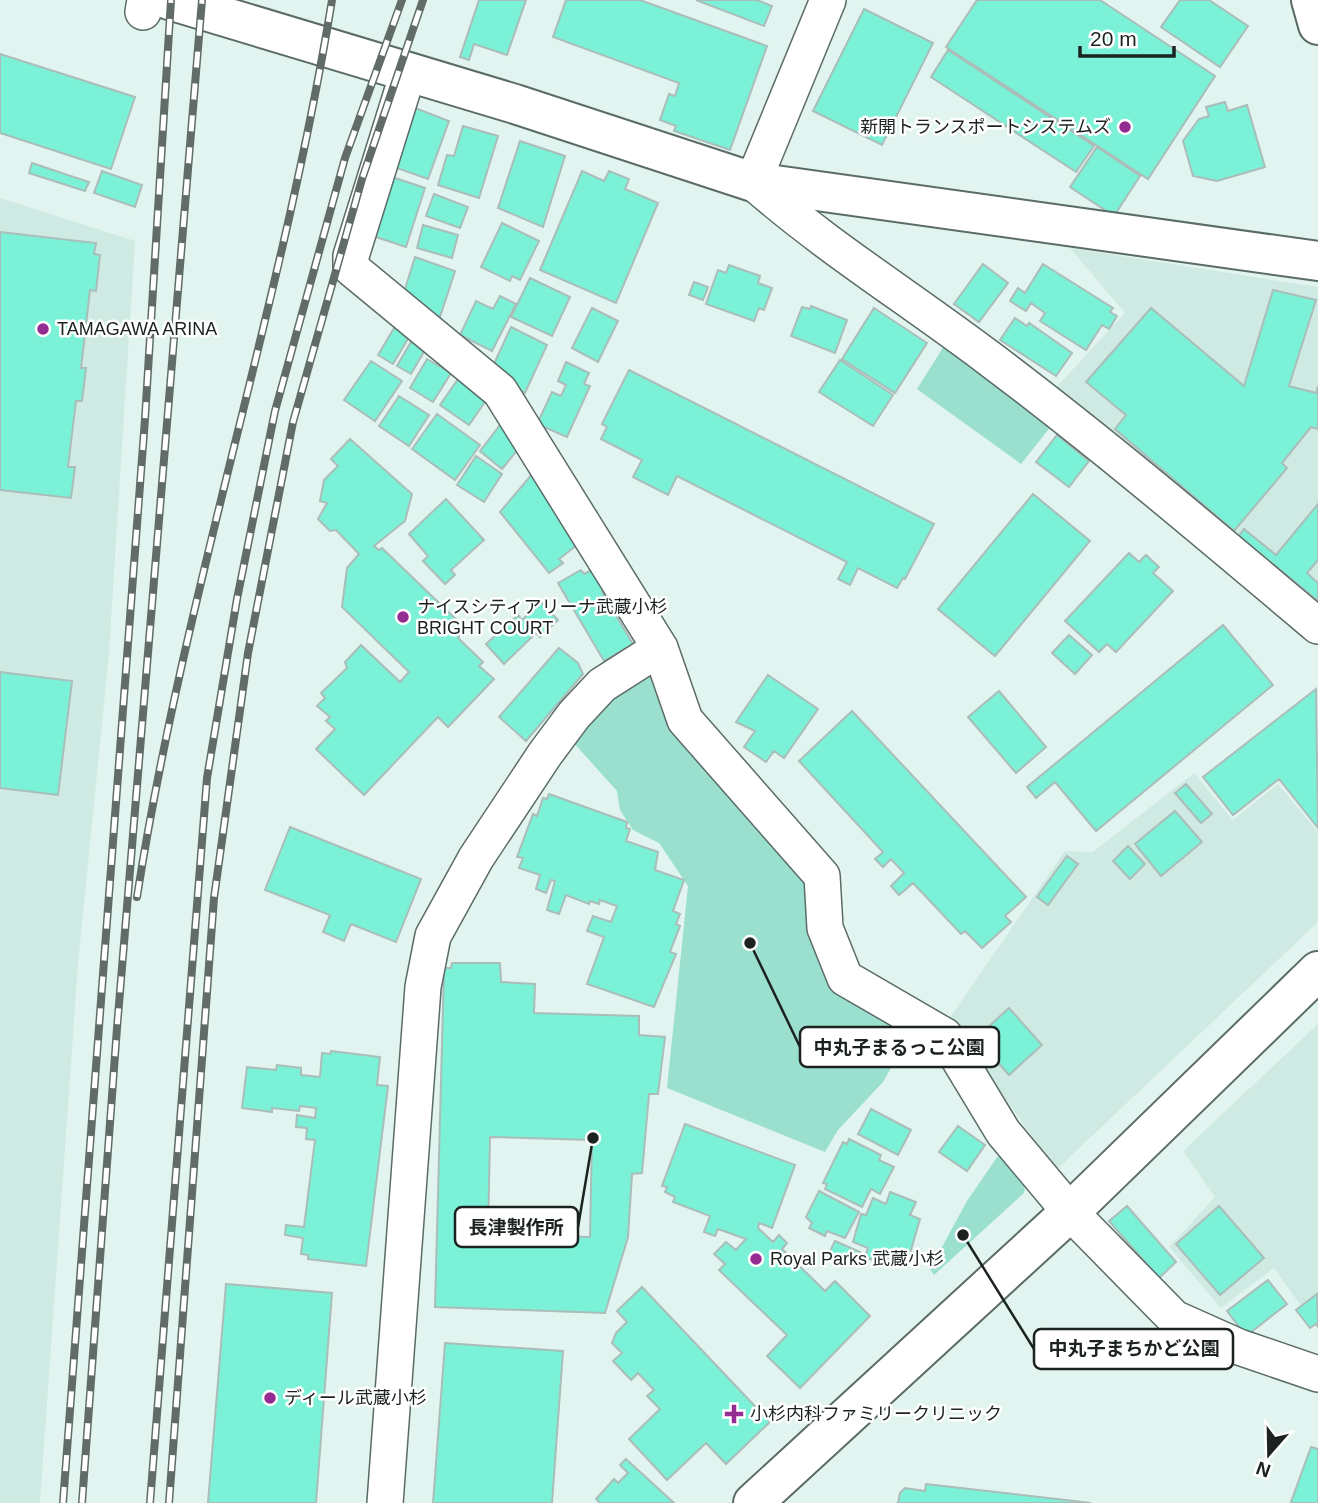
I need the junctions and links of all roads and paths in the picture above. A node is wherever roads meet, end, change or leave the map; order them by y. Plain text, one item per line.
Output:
1 (828, 0) edge
2 (1311, 0) edge
3 (152, 4) edge
4 (1318, 24) edge
5 (408, 73) junction
6 (753, 182) junction
7 (1318, 261) edge
8 (1318, 626) edge
9 (660, 648) junction
10 (1318, 971) edge
11 (1070, 1212) junction
12 (1318, 1374) edge
13 (385, 1503) edge
14 (753, 1503) edge

1 - 6 street
2 - 4 main road
3 - 5 main road
5 - 6 main road
5 - 9 street
6 - 7 main road
6 - 8 street
9 - 11 street
9 - 13 street
10 - 11 main road
11 - 12 street
11 - 14 main road

